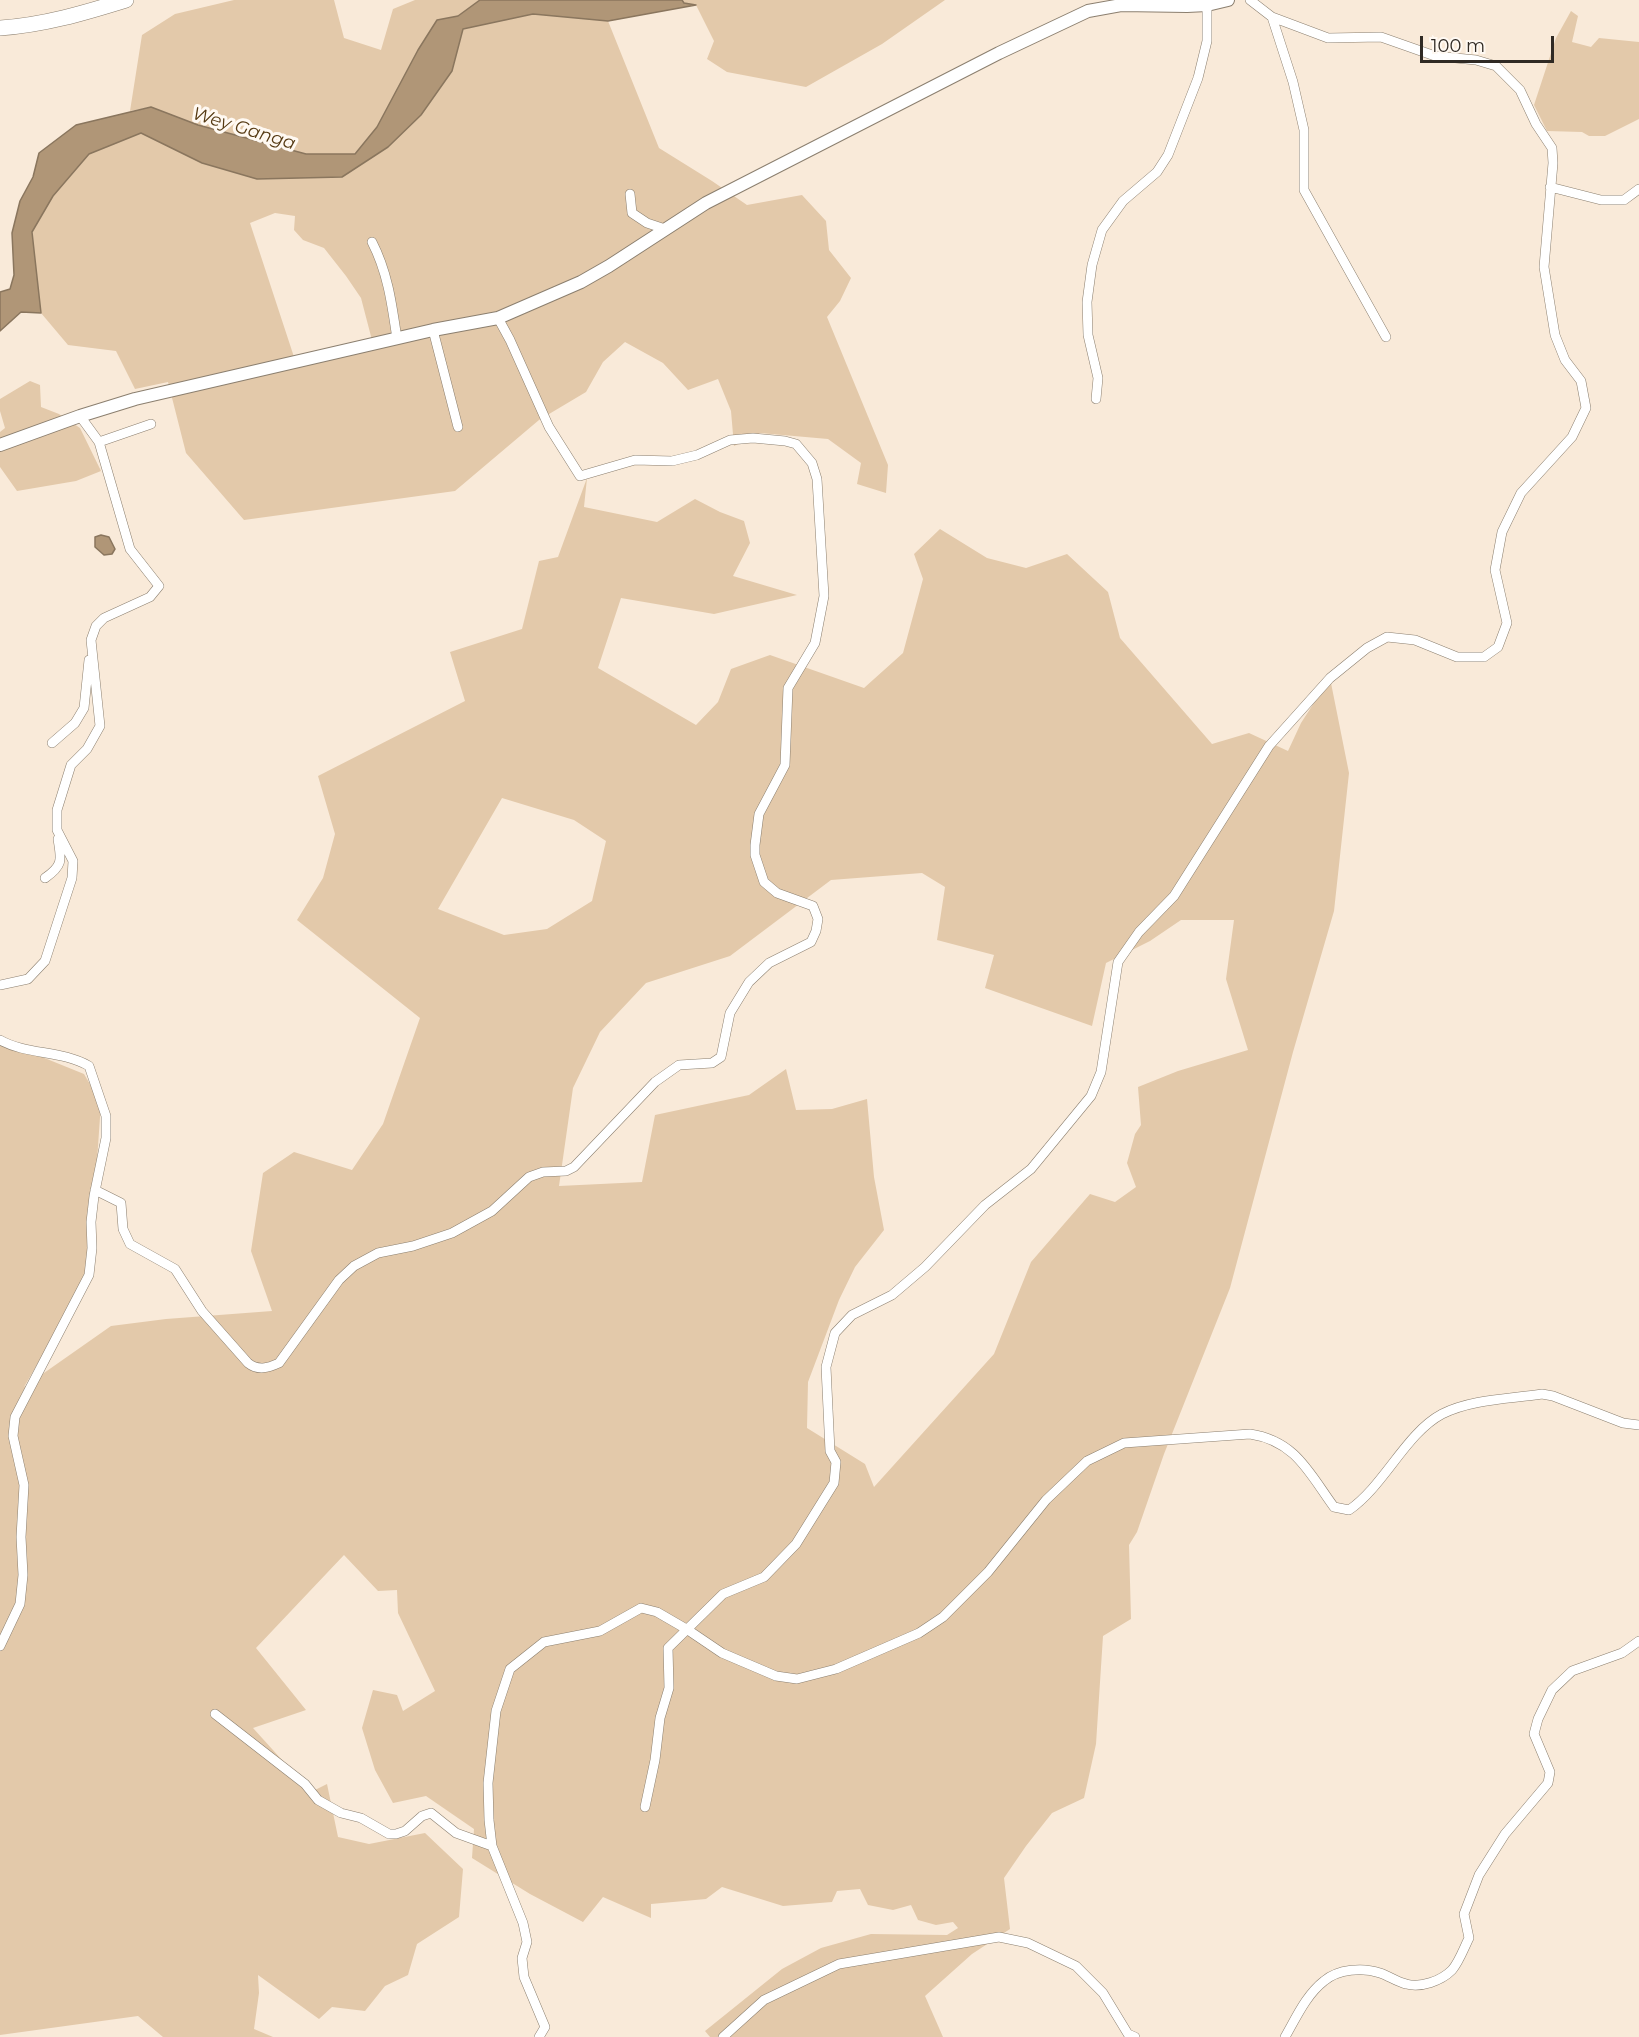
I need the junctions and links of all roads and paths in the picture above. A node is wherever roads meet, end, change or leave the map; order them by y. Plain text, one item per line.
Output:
1 (126, 0) edge
2 (1228, 0) edge
3 (1250, 0) edge
4 (1208, 5) junction
5 (1272, 17) junction
6 (0, 28) edge
7 (1550, 187) junction
8 (1639, 189) edge
9 (630, 194) dead end
10 (665, 229) junction
11 (372, 242) dead end
12 (498, 318) junction
13 (433, 330) junction
14 (1386, 337) dead end
15 (397, 339) junction
16 (1096, 399) dead end
17 (80, 416) junction
18 (151, 424) dead end
19 (458, 427) dead end
20 (99, 442) junction
21 (0, 445) edge
22 (92, 640) junction
23 (52, 743) dead end
24 (57, 830) junction
25 (45, 878) dead end
26 (0, 985) edge
27 (0, 1040) edge
28 (96, 1190) junction
29 (1639, 1425) edge
30 (688, 1630) junction
31 (1639, 1641) edge
32 (0, 1646) edge
33 (215, 1714) dead end
34 (645, 1807) dead end
35 (492, 1846) junction
36 (539, 2037) edge
37 (723, 2037) edge
38 (1135, 2037) edge
39 (1285, 2037) edge

1 - 6 main road
2 - 4 street
3 - 5 street
4 - 10 street
4 - 16 street
5 - 7 street
5 - 14 street
7 - 8 street
7 - 30 street
9 - 10 street
10 - 12 street
11 - 15 street
12 - 13 street
12 - 28 street
13 - 15 street
13 - 19 street
15 - 17 street
17 - 20 street
17 - 21 street
18 - 20 street
20 - 22 street
22 - 23 street
22 - 24 street
24 - 25 street
24 - 26 street
27 - 28 street
28 - 32 street
29 - 30 street
30 - 34 street
30 - 35 street
31 - 39 street
33 - 35 street
35 - 36 street
37 - 38 street

